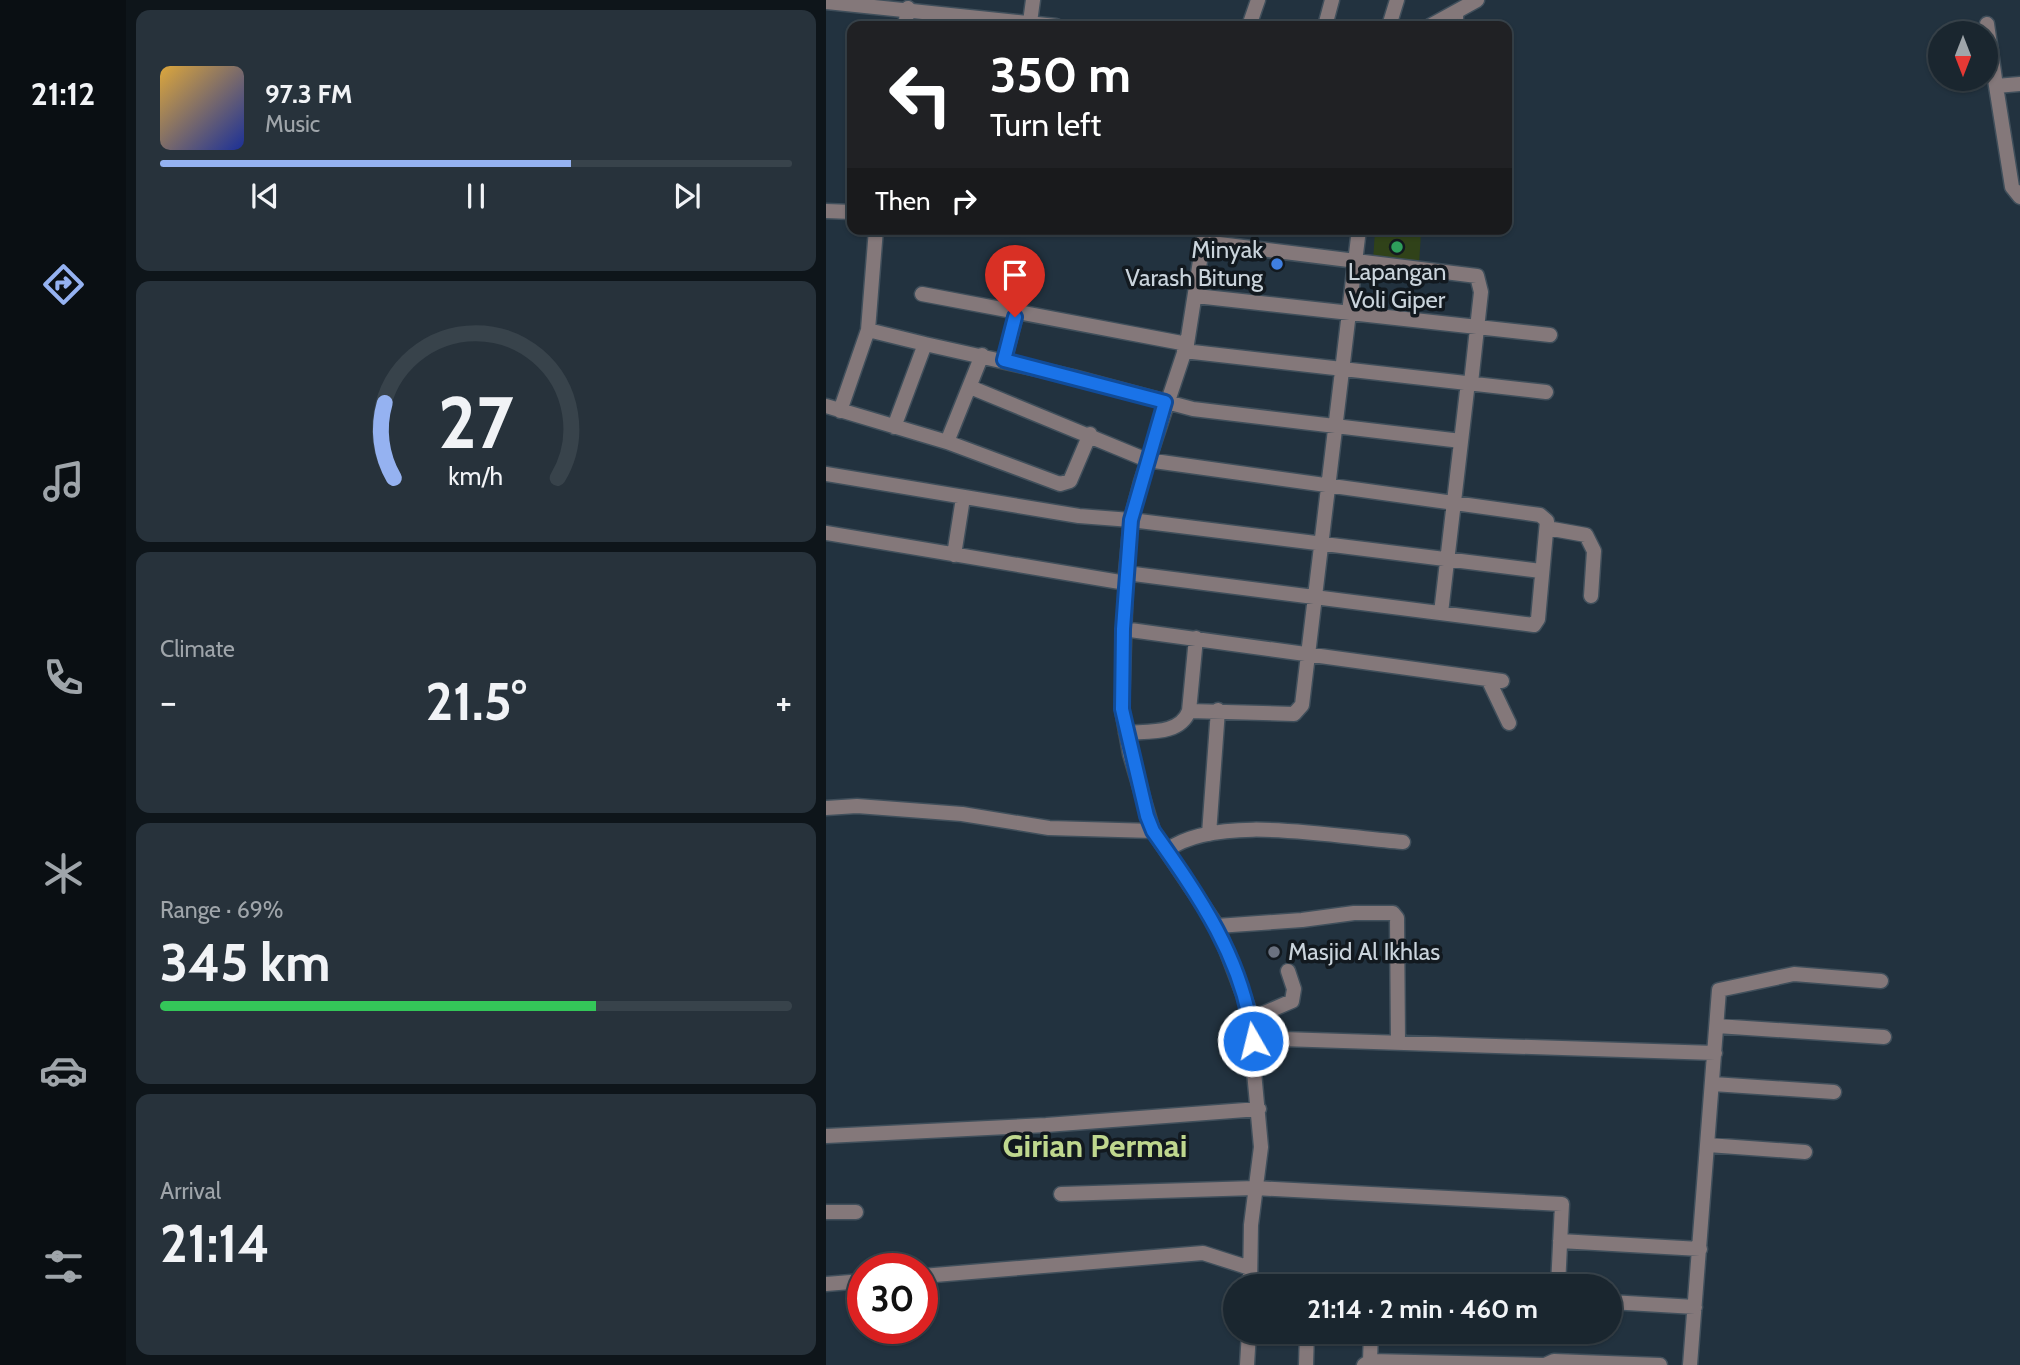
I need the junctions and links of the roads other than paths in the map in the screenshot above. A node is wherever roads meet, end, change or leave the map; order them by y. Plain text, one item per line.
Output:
1 (1033, 0) edge
2 (1258, 0) edge
3 (1332, 0) edge
4 (1397, 0) edge
5 (1477, 0) edge
6 (826, 2) edge
7 (1461, 5) edge
8 (908, 8) junction
9 (906, 21) edge
10 (978, 21) edge
11 (1030, 21) edge
12 (1251, 21) edge
13 (1326, 21) edge
14 (1391, 21) edge
15 (1437, 21) edge
16 (2020, 83) edge
17 (1998, 86) edge
18 (1997, 91) edge
19 (2020, 197) edge
20 (826, 211) edge
21 (847, 212) edge
22 (876, 235) edge
23 (1358, 235) edge
24 (1204, 236) edge
25 (1355, 261) junction
26 (922, 294) dead end
27 (1196, 296) junction
28 (1017, 312) junction
29 (1348, 314) junction
30 (1478, 327) junction
31 (869, 330) junction
32 (1550, 335) dead end
33 (925, 344) junction
34 (1185, 347) junction
35 (982, 355) junction
36 (1004, 360) junction
37 (1340, 370) junction
38 (1469, 383) junction
39 (970, 387) junction
40 (1546, 392) dead end
41 (1165, 402) junction
42 (833, 408) edge
43 (1335, 424) junction
44 (894, 427) junction
45 (1090, 434) junction
46 (1461, 440) junction
47 (947, 442) junction
48 (1147, 460) junction
49 (826, 474) edge
50 (1326, 485) junction
51 (963, 498) junction
52 (1454, 504) junction
53 (1131, 520) junction
54 (1547, 528) junction
55 (826, 533) edge
56 (1319, 542) junction
57 (954, 555) junction
58 (1448, 558) junction
59 (1541, 571) junction
60 (1126, 578) junction
61 (1312, 596) junction
62 (1591, 596) dead end
63 (1441, 613) junction
64 (1123, 629) junction
65 (1196, 638) junction
66 (1306, 652) junction
67 (1218, 710) junction
68 (1189, 711) junction
69 (1509, 723) dead end
70 (1126, 733) junction
71 (826, 808) edge
72 (1153, 831) junction
73 (1209, 834) junction
74 (1404, 842) dead end
75 (1167, 850) junction
76 (1217, 926) junction
77 (1288, 971) dead end
78 (1881, 981) dead end
79 (1256, 1017) junction
80 (1717, 1026) junction
81 (1884, 1037) dead end
82 (1398, 1043) junction
83 (1715, 1054) junction
84 (1713, 1084) junction
85 (1834, 1092) dead end
86 (1259, 1109) junction
87 (826, 1136) edge
88 (1708, 1145) junction
89 (1805, 1152) dead end
90 (1255, 1188) junction
91 (1061, 1194) dead end
92 (826, 1212) edge
93 (856, 1212) dead end
94 (1560, 1241) junction
95 (1700, 1249) junction
96 (1250, 1268) junction
97 (1250, 1274) edge
98 (1559, 1274) edge
99 (938, 1275) edge
100 (847, 1282) edge
101 (826, 1284) edge
102 (1622, 1303) edge
103 (1695, 1307) junction
104 (1249, 1344) edge
105 (1307, 1344) edge
106 (1369, 1344) edge
107 (1367, 1363) edge
108 (1248, 1365) edge
109 (1306, 1365) edge
110 (1544, 1365) edge
111 (1660, 1365) edge
112 (1690, 1365) edge

1 - 11 street
2 - 12 street
3 - 13 street
4 - 14 street
5 - 7 street
6 - 8 street
7 - 15 street
8 - 9 street
8 - 10 street
16 - 17 street
18 - 19 street
20 - 21 street
22 - 31 street
23 - 25 street
24 - 25 street
24 - 27 street
25 - 29 street
25 - 30 street
26 - 28 street
27 - 29 street
27 - 34 street
28 - 34 street
28 - 36 street
29 - 30 street
29 - 37 street
30 - 32 street
30 - 38 street
31 - 33 street
31 - 42 street
33 - 35 street
33 - 44 street
34 - 37 street
34 - 41 street
35 - 36 street
35 - 39 street
36 - 41 street
37 - 38 street
37 - 43 street
38 - 40 street
38 - 46 street
39 - 45 street
39 - 47 street
41 - 43 street
41 - 48 street
42 - 44 street
43 - 46 street
43 - 50 street
44 - 47 street
45 - 47 street
45 - 48 street
46 - 52 street
48 - 50 street
48 - 53 street
49 - 51 street
50 - 52 street
50 - 56 street
51 - 53 street
51 - 57 street
52 - 54 street
52 - 58 street
53 - 56 street
53 - 60 street
54 - 59 street
54 - 62 street
55 - 57 street
56 - 58 street
56 - 61 street
57 - 60 street
58 - 59 street
58 - 63 street
59 - 63 street
60 - 61 street
60 - 64 street
61 - 63 street
61 - 66 street
64 - 65 street
64 - 70 street
65 - 66 street
65 - 68 street
66 - 67 street
66 - 69 street
67 - 68 street
67 - 73 street
68 - 70 street
70 - 72 street
71 - 72 street
72 - 75 street
73 - 74 street
73 - 75 street
75 - 76 street
76 - 79 street
76 - 82 street
77 - 79 street
78 - 80 street
79 - 82 street
79 - 86 street
80 - 81 street
80 - 83 street
82 - 83 street
83 - 84 street
84 - 85 street
84 - 88 street
86 - 87 street
86 - 90 street
88 - 89 street
88 - 95 street
90 - 91 street
90 - 94 street
90 - 96 street
92 - 93 street
94 - 95 street
94 - 98 street
95 - 103 street
96 - 97 street
96 - 99 street
100 - 101 street
102 - 103 street
103 - 112 street
104 - 108 street
105 - 109 street
106 - 107 street
107 - 110 street
110 - 111 street

